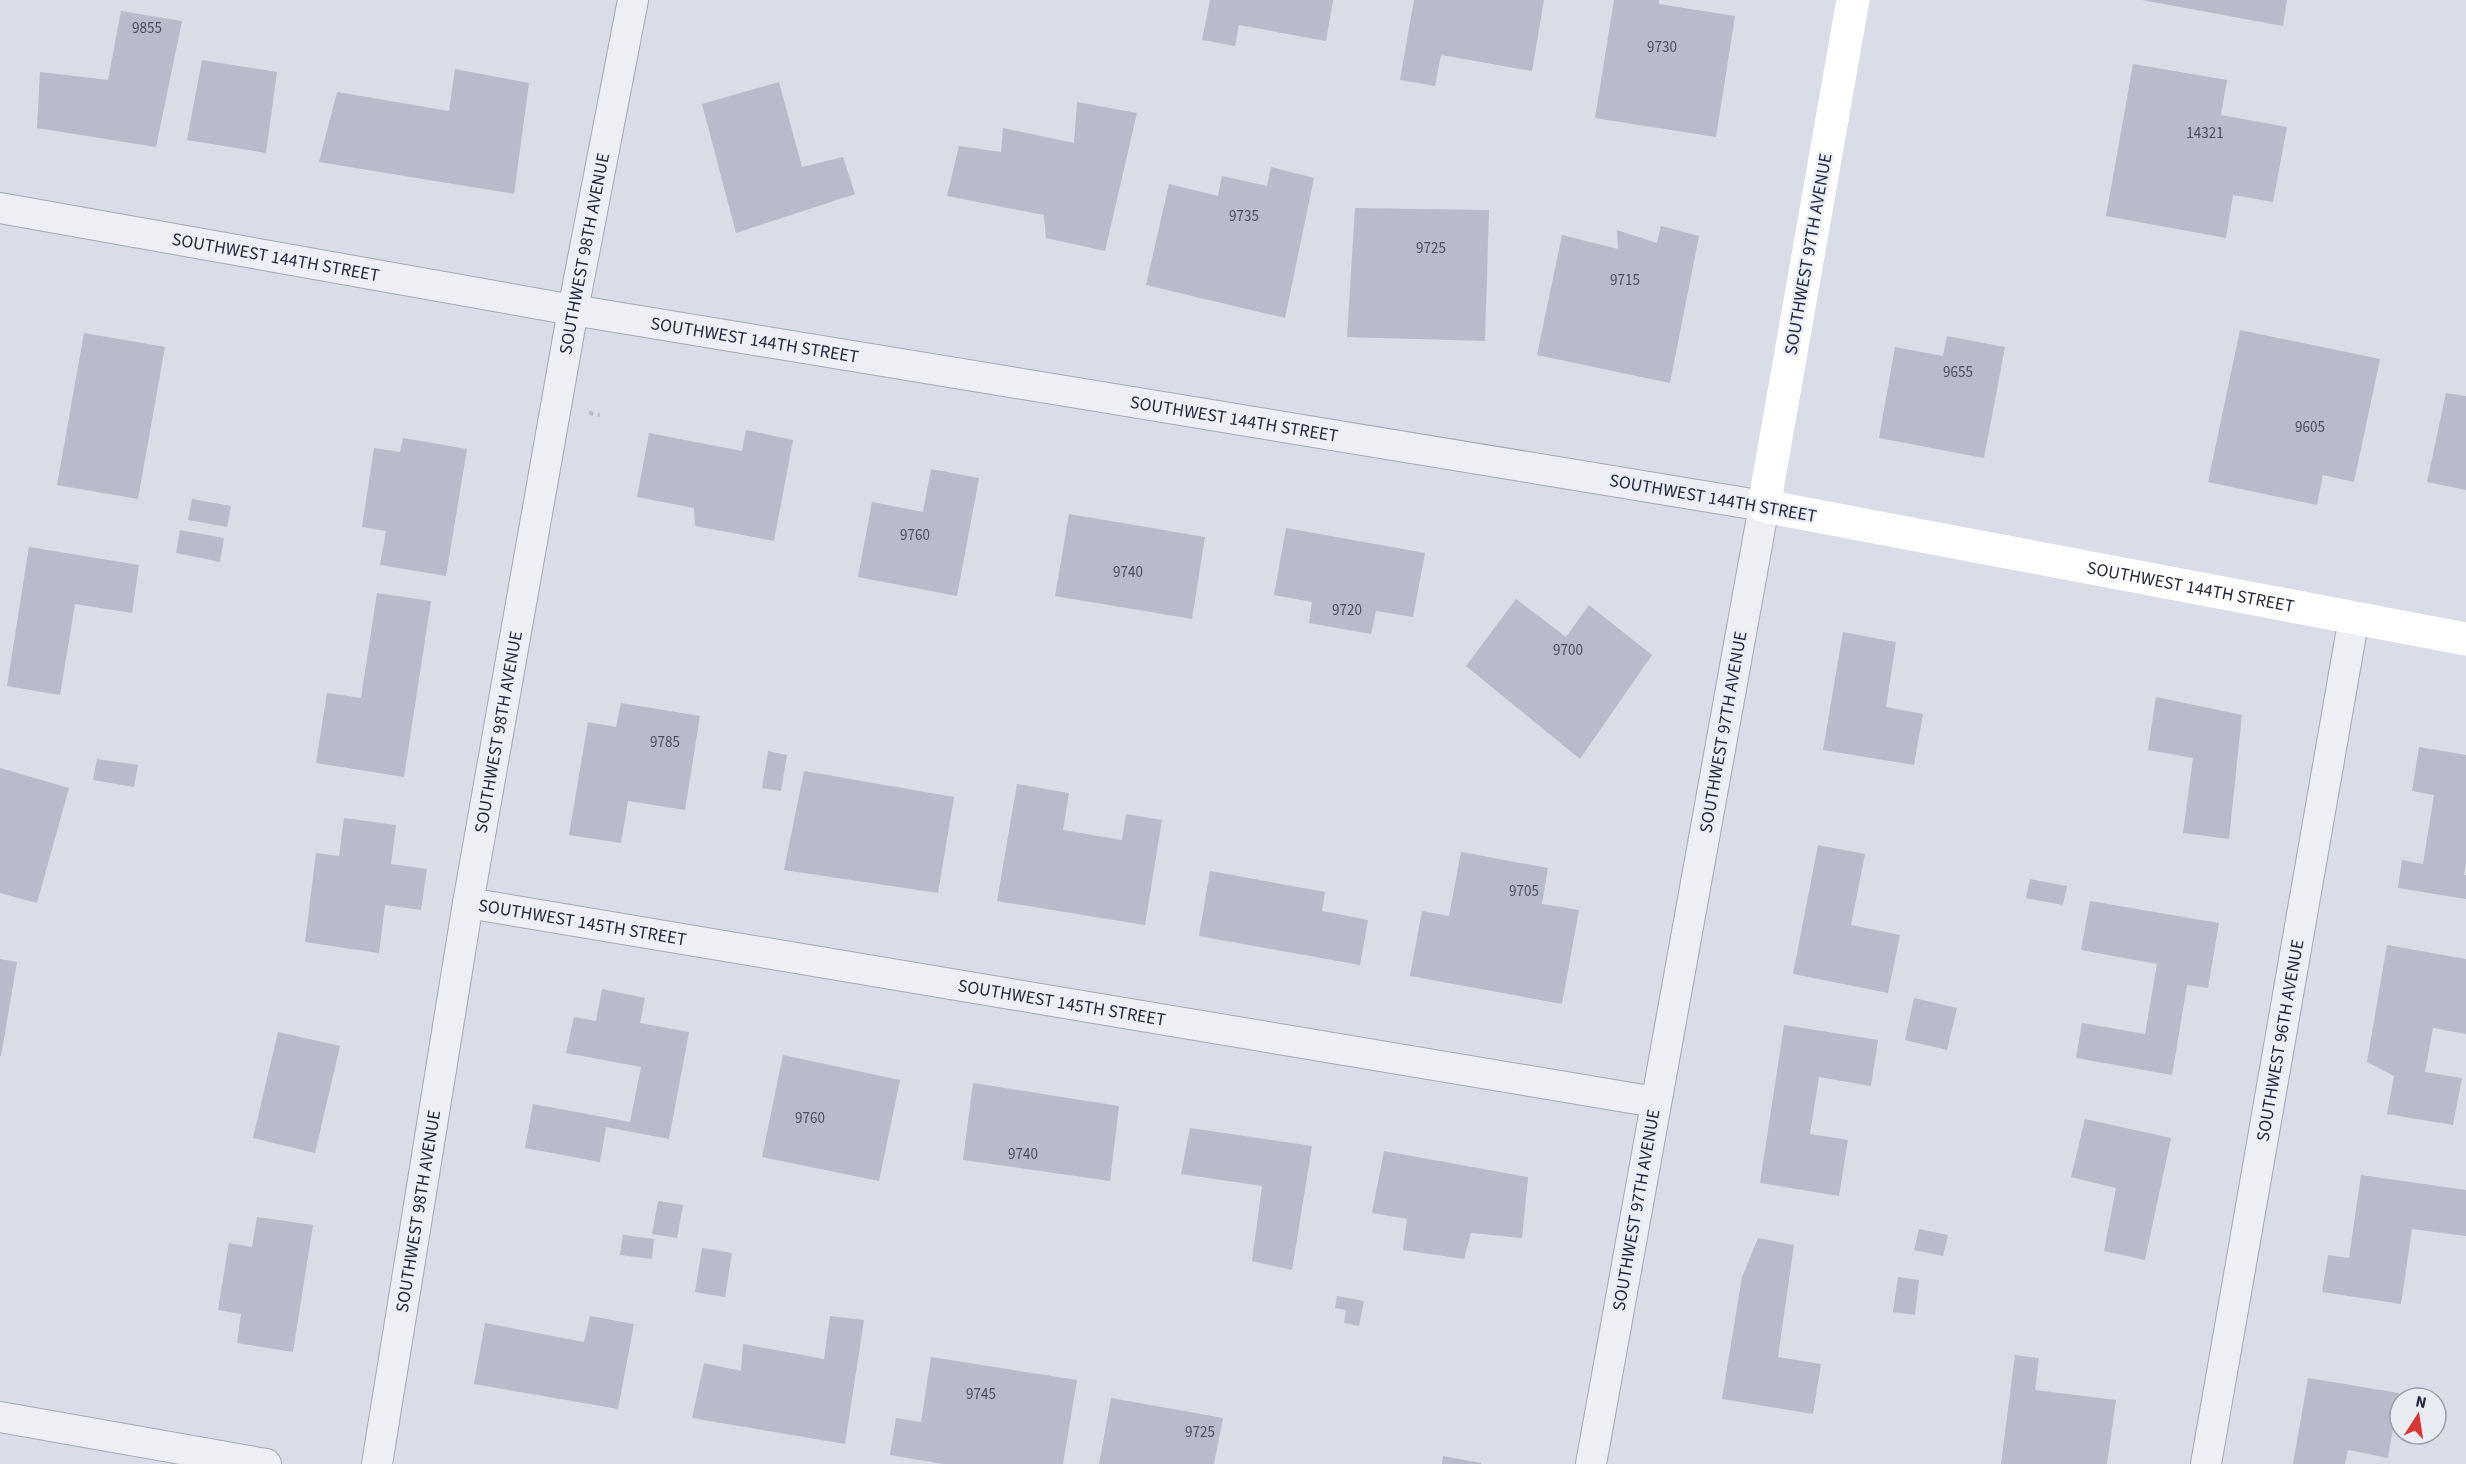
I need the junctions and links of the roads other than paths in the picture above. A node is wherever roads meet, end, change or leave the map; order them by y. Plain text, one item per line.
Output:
1 (633, 0) edge
2 (1852, 0) edge
3 (0, 208) edge
4 (573, 310) junction
5 (1764, 506) junction
6 (2354, 617) junction
7 (2466, 639) edge
8 (468, 903) junction
9 (1655, 1102) junction
10 (0, 1418) edge
11 (267, 1464) edge
12 (377, 1464) edge
13 (1591, 1464) edge
14 (2206, 1464) edge

1 - 4 street, SOUTHWEST 98TH AVENUE
2 - 5 street, SOUTHWEST 97TH AVENUE
3 - 4 street, SOUTHWEST 144TH STREET
4 - 5 street, SOUTHWEST 144TH STREET
4 - 8 street, SOUTHWEST 98TH AVENUE
5 - 6 street, SOUTHWEST 144TH STREET
5 - 9 street, SOUTHWEST 97TH AVENUE
6 - 7 street, SOUTHWEST 144TH STREET
6 - 14 street, SOUTHWEST 96TH AVENUE
8 - 9 street, SOUTHWEST 145TH STREET
8 - 12 street, SOUTHWEST 98TH AVENUE
9 - 13 street, SOUTHWEST 97TH AVENUE
10 - 11 street

